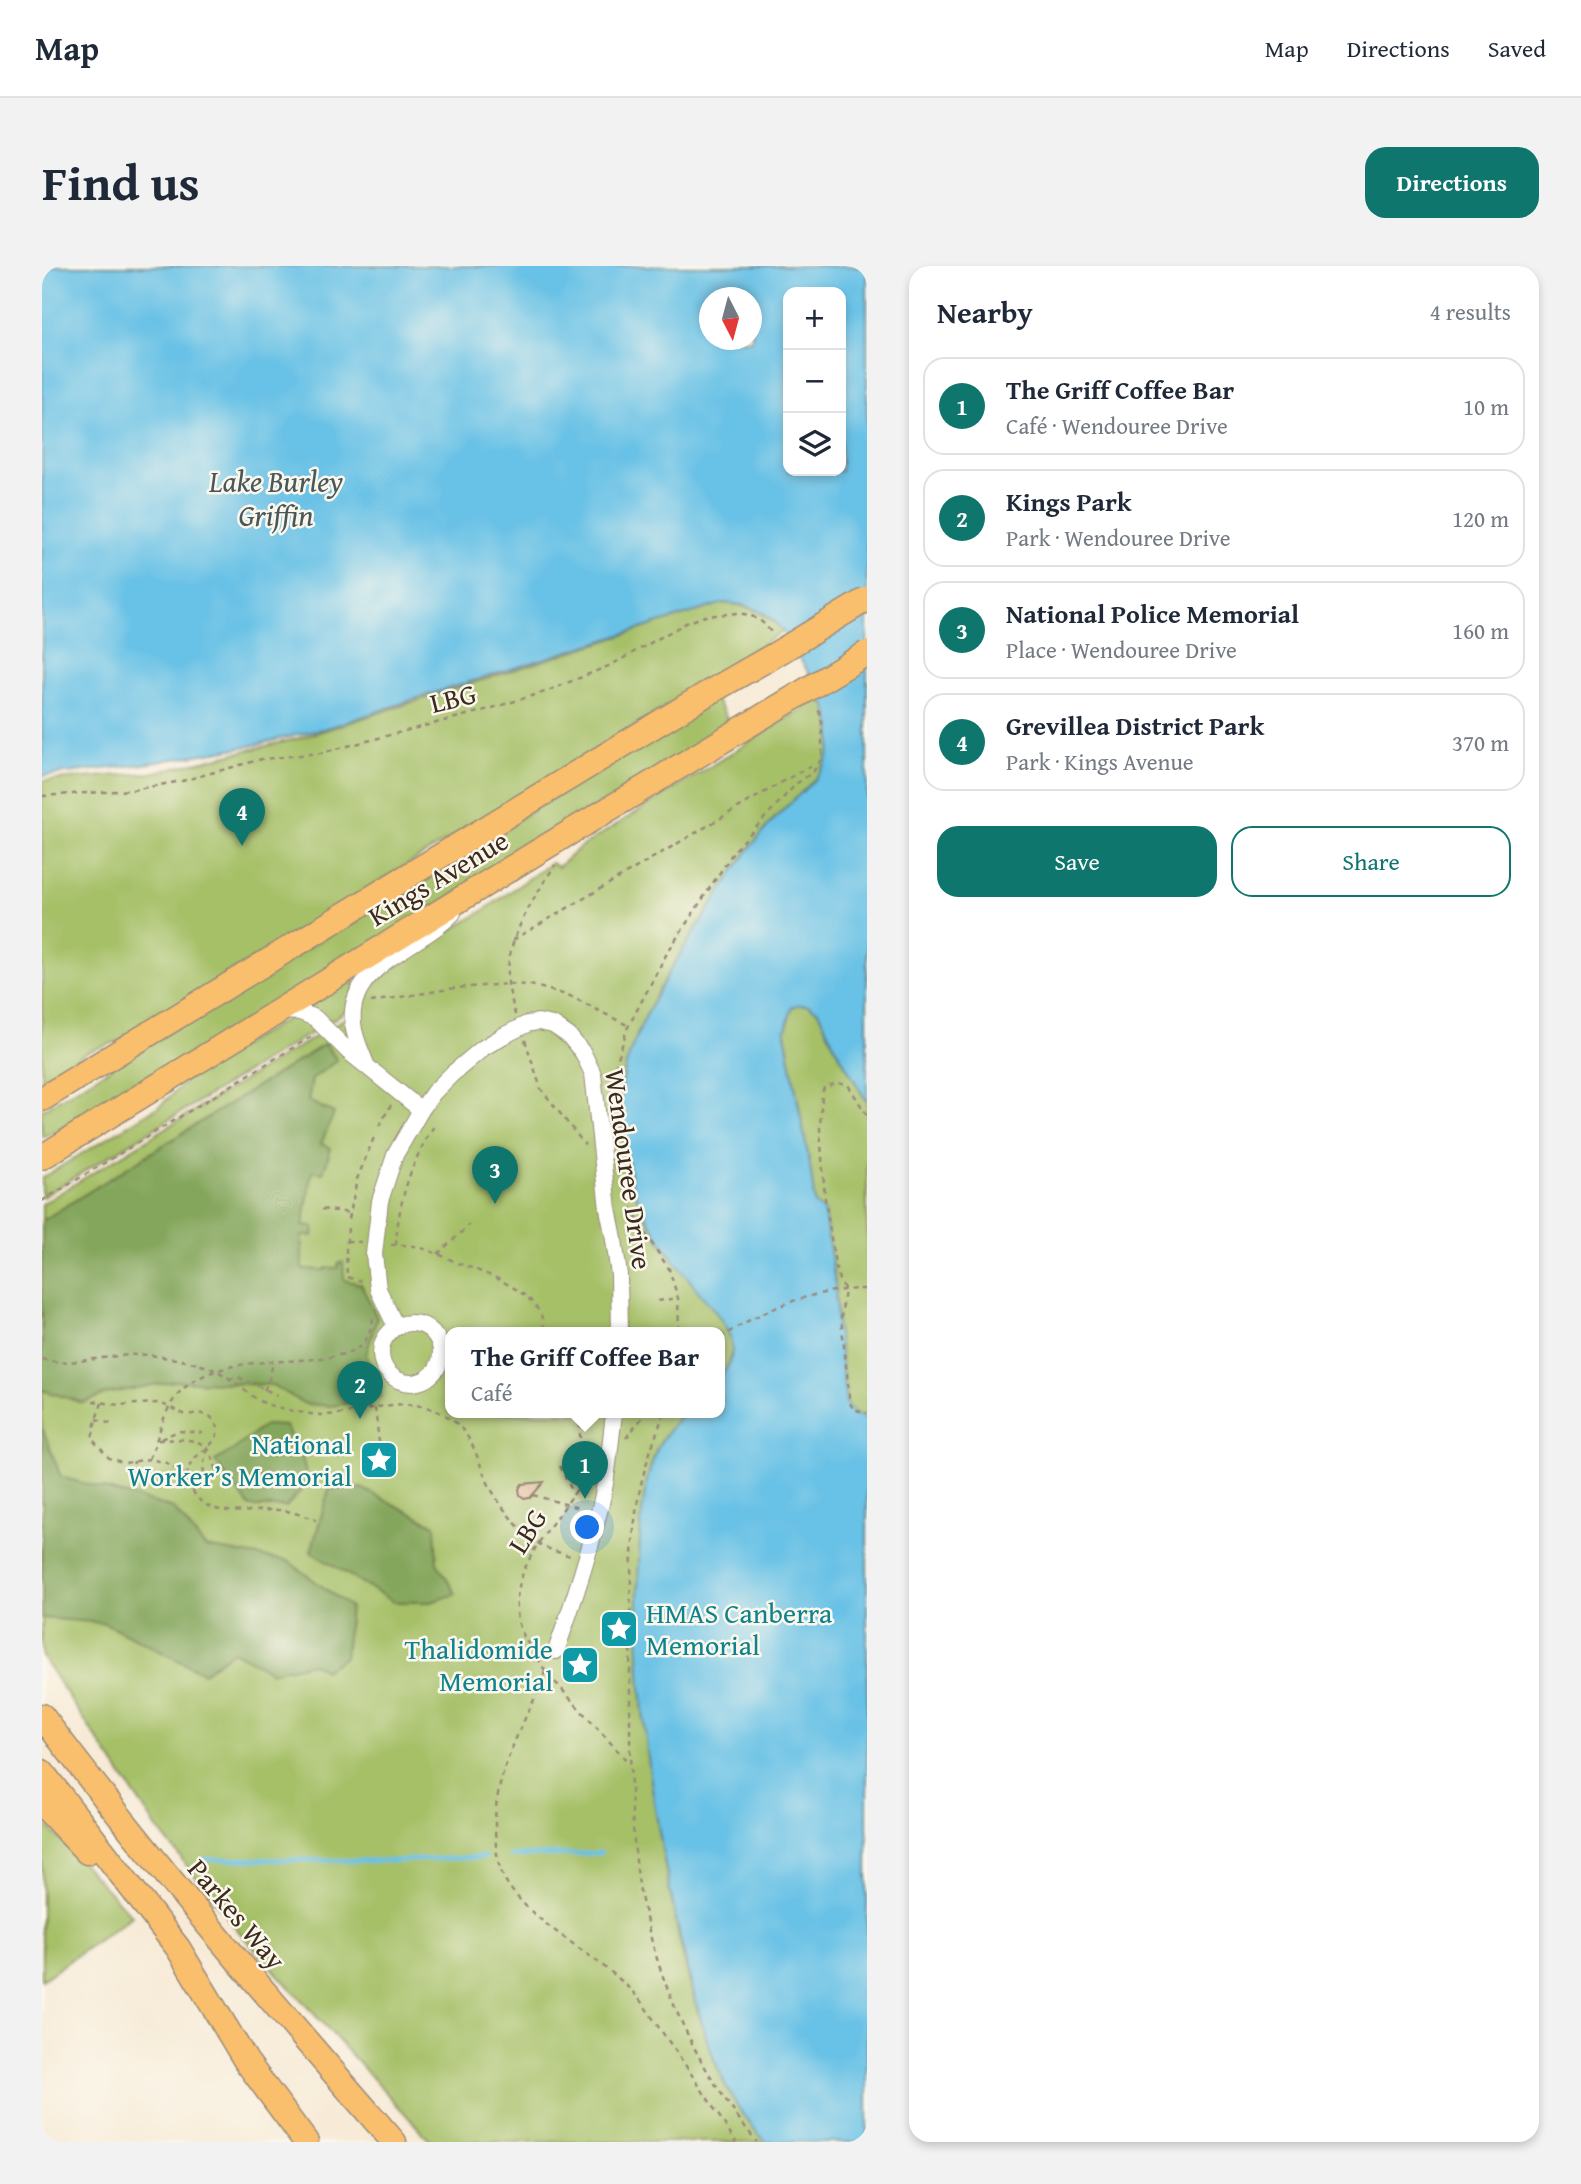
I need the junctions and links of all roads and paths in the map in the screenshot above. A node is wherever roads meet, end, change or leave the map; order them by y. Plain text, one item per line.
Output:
1 (867, 599) edge
2 (774, 649) junction
3 (867, 653) edge
4 (806, 700) junction
5 (817, 766) junction
6 (42, 796) edge
7 (474, 890) junction
8 (508, 984) junction
9 (366, 1003) dead end
10 (276, 1011) junction
11 (517, 1021) dead end
12 (628, 1025) junction
13 (322, 1030) dead end
14 (523, 1033) dead end
15 (366, 1064) junction
16 (397, 1092) junction
17 (42, 1100) edge
18 (611, 1103) dead end
19 (421, 1110) junction
20 (867, 1115) edge
21 (379, 1126) dead end
22 (434, 1126) dead end
23 (375, 1135) dead end
24 (588, 1149) dead end
25 (42, 1157) edge
26 (619, 1160) dead end
27 (42, 1201) edge
28 (322, 1209) dead end
29 (350, 1213) junction
30 (349, 1219) dead end
31 (469, 1225) dead end
32 (348, 1228) dead end
33 (347, 1241) junction
34 (368, 1243) dead end
35 (388, 1245) dead end
36 (396, 1245) junction
37 (438, 1255) junction
38 (366, 1286) dead end
39 (867, 1289) edge
40 (845, 1290) junction
41 (678, 1298) junction
42 (658, 1301) dead end
43 (375, 1308) dead end
44 (396, 1327) dead end
45 (544, 1327) edge
46 (620, 1327) edge
47 (680, 1327) edge
48 (725, 1335) edge
49 (42, 1359) edge
50 (273, 1363) junction
51 (215, 1370) junction
52 (229, 1380) junction
53 (264, 1390) junction
54 (277, 1395) dead end
55 (93, 1401) dead end
56 (102, 1403) junction
57 (168, 1406) junction
58 (375, 1408) junction
59 (867, 1413) edge
60 (445, 1417) edge
61 (447, 1418) edge
62 (579, 1418) edge
63 (613, 1418) edge
64 (642, 1418) edge
65 (662, 1418) edge
66 (96, 1419) junction
67 (111, 1424) dead end
68 (203, 1433) dead end
69 (625, 1439) dead end
70 (158, 1440) junction
71 (379, 1442) dead end
72 (208, 1449) junction
73 (149, 1459) junction
74 (134, 1461) junction
75 (560, 1466) dead end
76 (217, 1470) dead end
77 (204, 1473) dead end
78 (132, 1474) dead end
79 (187, 1476) junction
80 (533, 1494) dead end
81 (574, 1495) junction
82 (567, 1505) junction
83 (579, 1508) dead end
84 (316, 1520) dead end
85 (539, 1544) junction
86 (586, 1562) junction
87 (556, 1651) dead end
88 (545, 1671) junction
89 (42, 1699) edge
90 (42, 1716) edge
91 (629, 1763) junction
92 (42, 1772) edge
93 (90, 1780) junction
94 (42, 1804) edge
95 (151, 1913) junction
96 (306, 2142) edge
97 (394, 2142) edge
98 (736, 2142) edge
99 (757, 2142) edge

1 - 2 main road, Kings Avenue, bridge
2 - 6 path, LBG
2 - 17 main road, Kings Avenue
3 - 4 main road, Kings Avenue, bridge
4 - 5 path
4 - 7 main road, Kings Avenue
5 - 8 path
5 - 12 path
7 - 10 main road, Kings Avenue
7 - 15 street
8 - 9 path
8 - 11 path
8 - 12 path
10 - 15 street
10 - 25 main road, Kings Avenue
12 - 18 path
13 - 27 path
14 - 24 path
15 - 16 street
16 - 19 street
16 - 21 path
19 - 44 street, Wendouree Drive
19 - 46 street, Wendouree Drive
20 - 40 path
22 - 36 path
23 - 29 path
26 - 41 path
28 - 29 path
29 - 30 path
31 - 37 path
32 - 33 path
33 - 34 path
33 - 38 path
35 - 36 path
36 - 37 path
37 - 45 path
39 - 40 path
40 - 48 path
40 - 59 path
41 - 42 path
41 - 47 path
43 - 50 path
49 - 51 path
50 - 51 path
50 - 53 path
51 - 52 path
51 - 57 path
52 - 53 path
52 - 58 path
53 - 54 path
55 - 56 path
56 - 57 path
56 - 66 path
57 - 70 path
57 - 72 path
58 - 60 path
58 - 71 path
61 - 85 path
62 - 81 path, LBG
63 - 86 street
64 - 69 path
65 - 91 path
66 - 67 path
66 - 74 path
68 - 70 path
70 - 72 path
70 - 73 path
72 - 76 path
72 - 77 path
72 - 79 path
73 - 74 path
73 - 79 path
74 - 78 path
75 - 81 path
79 - 84 path
80 - 82 path
81 - 82 path, LBG
82 - 83 path
82 - 85 path, LBG
85 - 86 path
85 - 88 path, LBG
86 - 87 street
88 - 91 path, LBG
88 - 98 path
89 - 93 main road
90 - 93 main road, Parkes Way
91 - 99 path
92 - 95 main road
93 - 97 main road, Parkes Way
94 - 95 main road
95 - 96 main road

